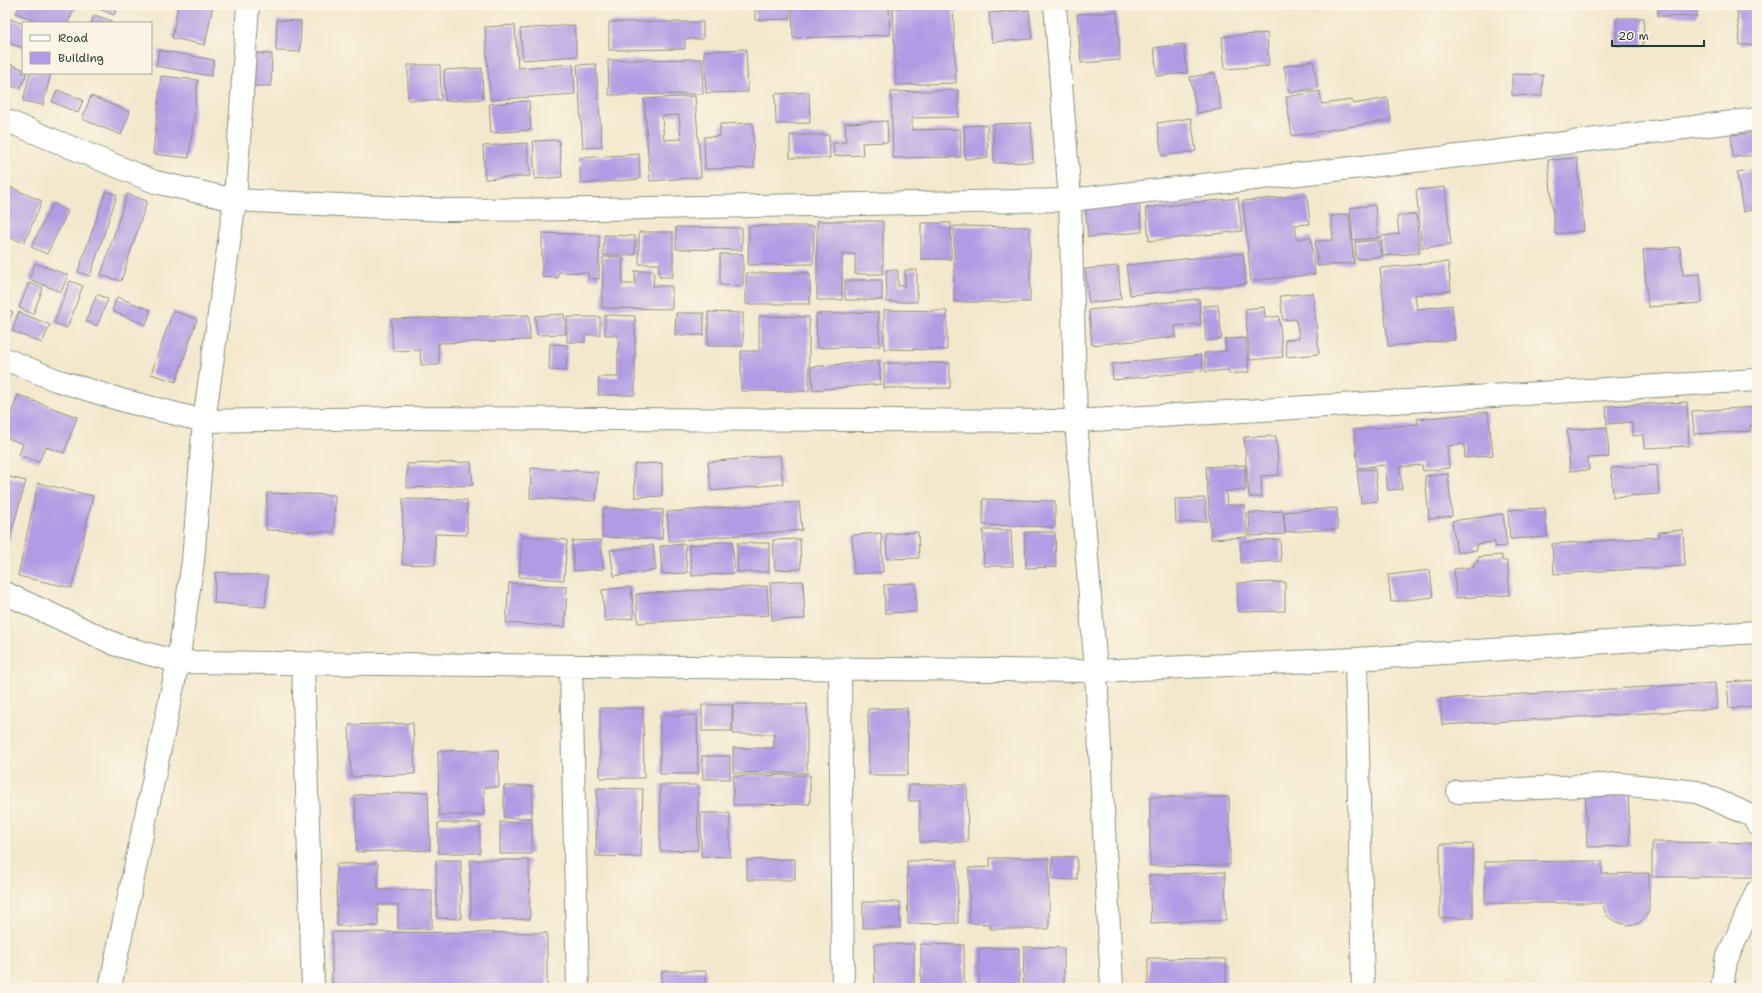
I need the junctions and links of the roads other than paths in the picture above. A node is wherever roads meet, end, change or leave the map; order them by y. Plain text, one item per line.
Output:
1 (248, 5) edge
2 (1056, 5) edge
3 (1757, 119) edge
4 (5, 120) edge
5 (235, 200) junction
6 (1070, 200) junction
7 (5, 359) edge
8 (1757, 380) edge
9 (204, 421) junction
10 (1076, 421) junction
11 (5, 593) edge
12 (1757, 632) edge
13 (1356, 659) junction
14 (178, 662) junction
15 (303, 663) junction
16 (571, 666) junction
17 (840, 670) junction
18 (1096, 671) junction
19 (1458, 792) dead end
20 (1757, 824) edge
21 (1757, 890) edge
22 (110, 988) edge
23 (313, 988) edge
24 (578, 988) edge
25 (843, 988) edge
26 (1112, 988) edge
27 (1363, 988) edge
28 (1722, 988) edge

1 - 5 street
2 - 6 street
3 - 6 street
4 - 5 street
5 - 6 street
5 - 9 street
6 - 10 street
7 - 9 street
8 - 10 street
9 - 10 street
9 - 14 street
10 - 18 street
11 - 14 street
12 - 13 street
13 - 18 street
13 - 27 street
14 - 15 street
14 - 22 street
15 - 16 street
15 - 23 street
16 - 17 street
16 - 24 street
17 - 18 street
17 - 25 street
18 - 26 street
19 - 20 street
21 - 28 street

